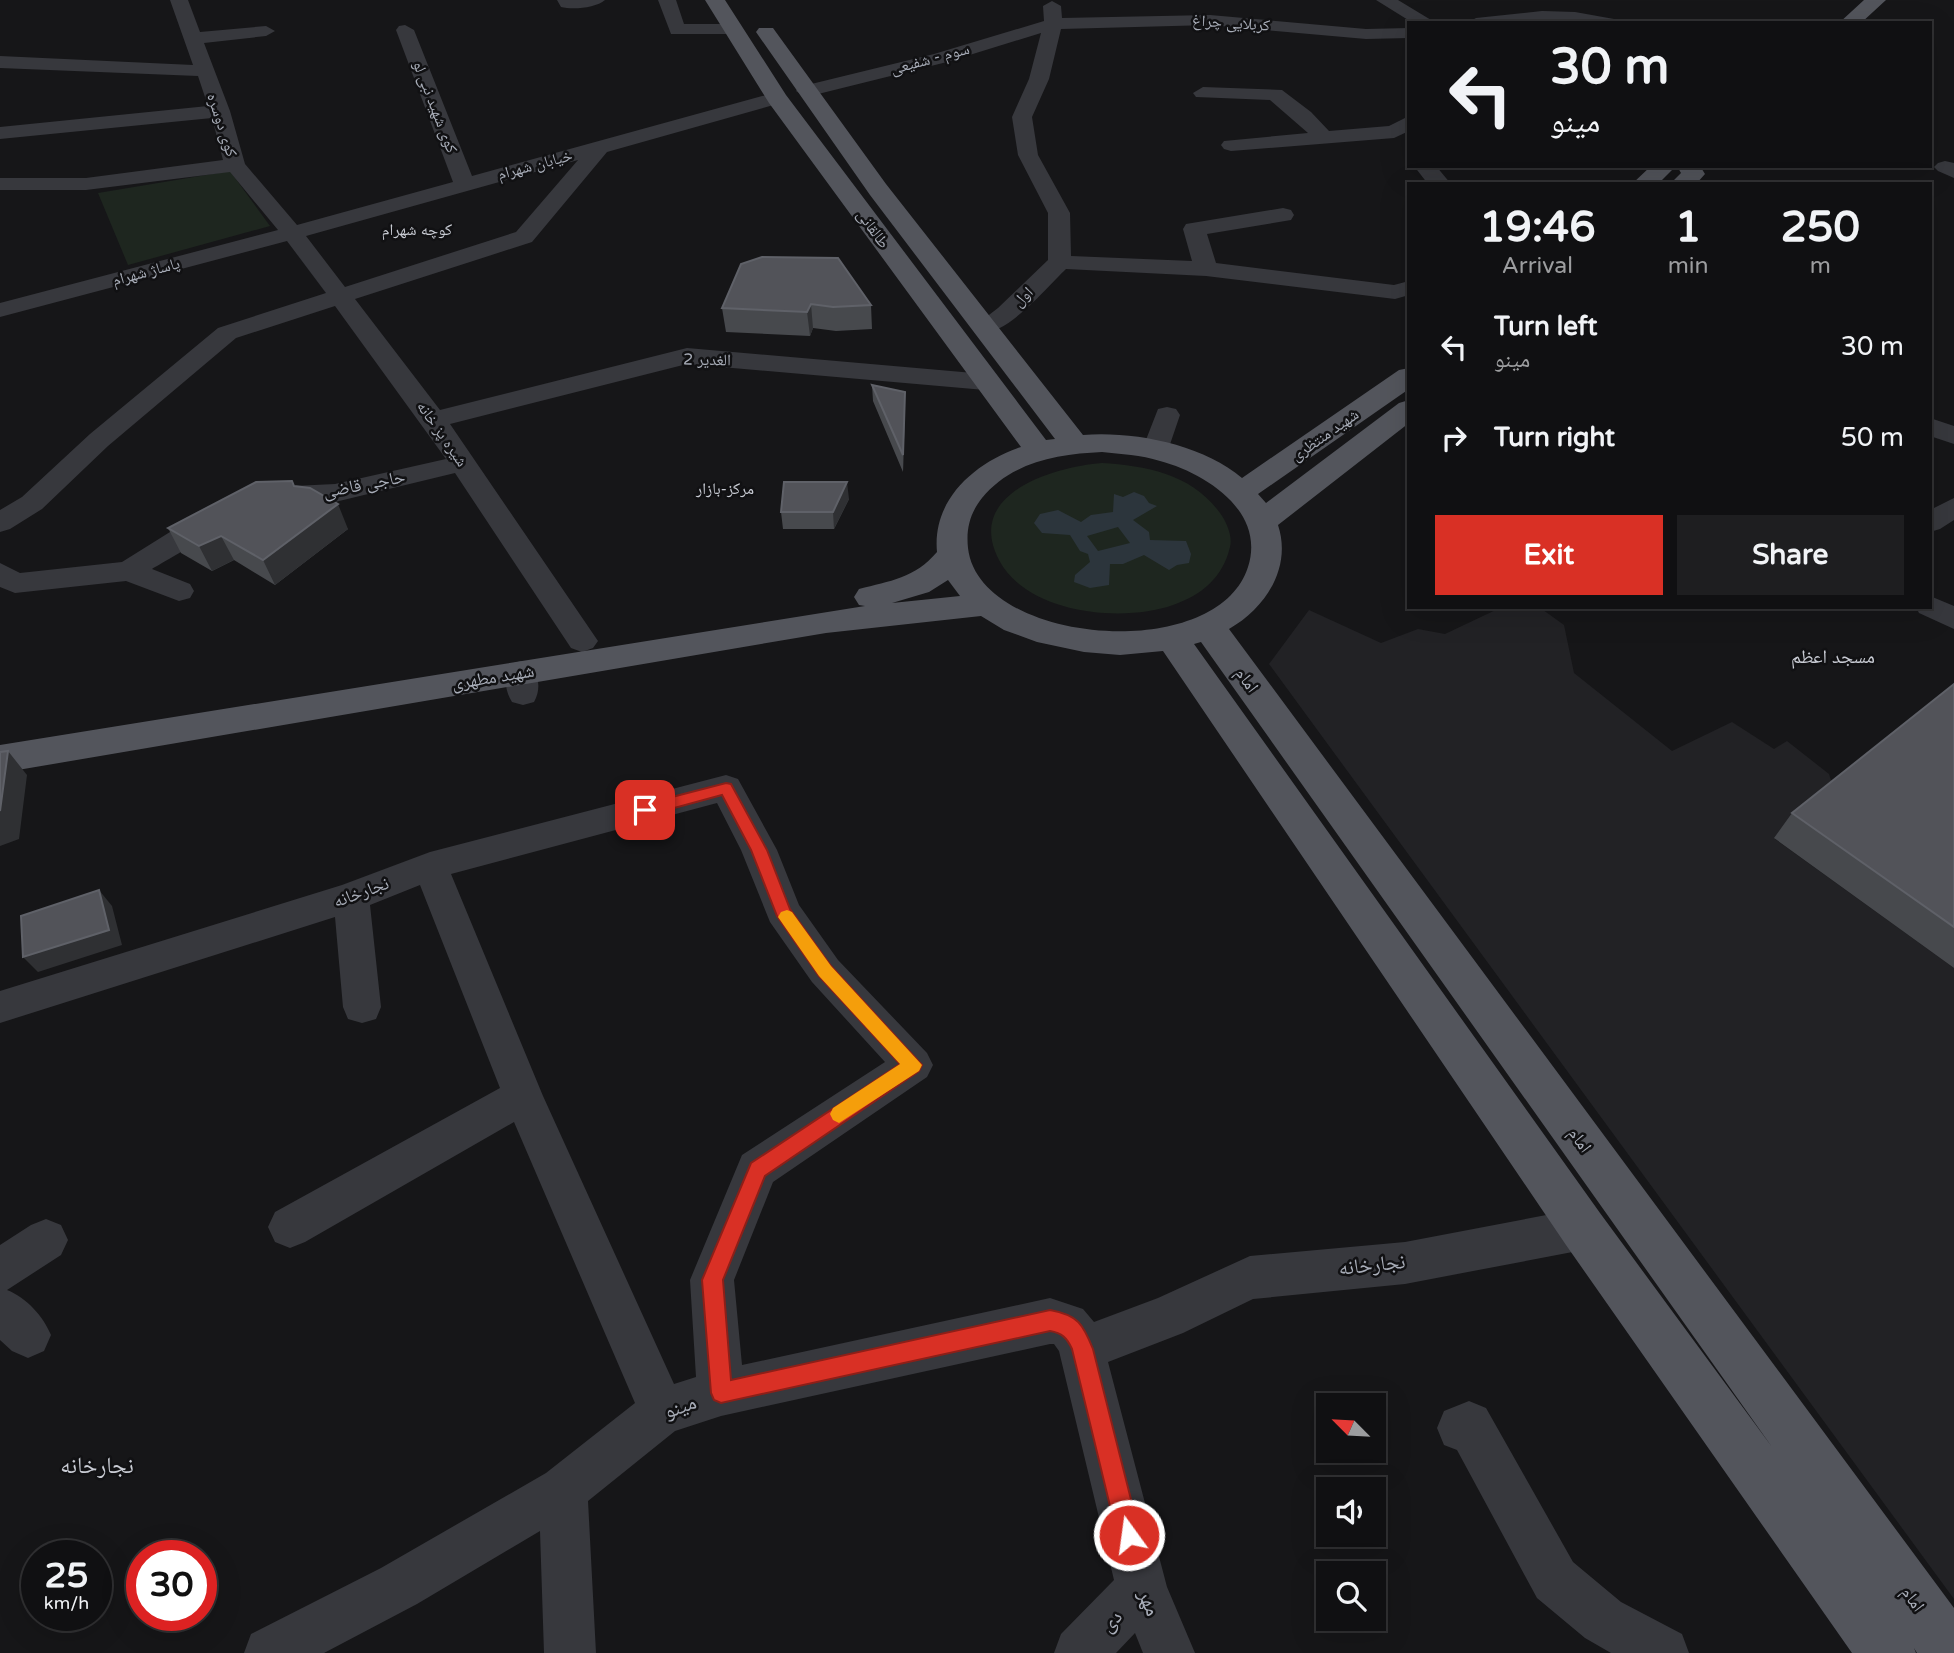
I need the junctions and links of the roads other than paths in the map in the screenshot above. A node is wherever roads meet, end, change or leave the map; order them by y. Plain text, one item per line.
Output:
1 (179, 0) edge
2 (566, 0) edge
3 (596, 0) edge
4 (667, 0) edge
5 (715, 0) edge
6 (1052, 0) edge
7 (1385, 0) edge
8 (1594, 0) edge
9 (1876, 0) edge
10 (1573, 19) edge
11 (743, 20) junction
12 (1423, 21) edge
13 (1493, 21) edge
14 (1590, 21) edge
15 (1851, 21) edge
16 (1053, 24) junction
17 (405, 30) dead end
18 (266, 31) dead end
19 (1407, 33) edge
20 (194, 38) junction
21 (0, 62) edge
22 (203, 71) junction
23 (806, 91) junction
24 (1203, 93) dead end
25 (777, 98) junction
26 (220, 111) junction
27 (1401, 127) edge
28 (0, 133) edge
29 (1324, 138) junction
30 (1407, 144) edge
31 (1231, 145) dead end
32 (600, 147) junction
33 (234, 165) junction
34 (1426, 168) edge
35 (1663, 168) edge
36 (1689, 168) edge
37 (1438, 182) edge
38 (1646, 182) edge
39 (1684, 182) edge
40 (0, 184) edge
41 (465, 185) junction
42 (1283, 215) dead end
43 (292, 233) junction
44 (1060, 262) junction
45 (1206, 269) junction
46 (1407, 289) edge
47 (339, 296) junction
48 (0, 310) edge
49 (984, 328) junction
50 (1407, 377) edge
51 (985, 382) junction
52 (1407, 411) edge
53 (1167, 415) dead end
54 (435, 420) junction
55 (1932, 427) edge
56 (1954, 436) edge
57 (1075, 444) junction
58 (1156, 450) junction
59 (1039, 451) junction
60 (462, 463) junction
61 (1240, 493) junction
62 (1261, 522) junction
63 (0, 523) edge
64 (953, 554) junction
65 (129, 571) junction
66 (0, 573) edge
67 (179, 591) dead end
68 (988, 604) junction
69 (1932, 607) edge
70 (1954, 619) edge
71 (1190, 632) junction
72 (582, 641) junction
73 (0, 735) edge
74 (0, 759) edge
75 (430, 866) junction
76 (351, 897) junction
77 (0, 1007) edge
78 (362, 1007) dead end
79 (523, 1096) junction
80 (290, 1227) dead end
81 (1583, 1229) junction
82 (46, 1240) dead end
83 (0, 1271) edge
84 (1082, 1349) junction
85 (721, 1393) junction
86 (662, 1411) junction
87 (1461, 1428) dead end
88 (563, 1490) junction
89 (1142, 1588) junction
90 (270, 1653) edge
91 (570, 1653) edge
92 (1080, 1653) edge
93 (1169, 1653) edge
94 (1663, 1653) edge
95 (1886, 1653) edge
96 (1952, 1653) edge

1 - 20 street, کوی دوسره
2 - 3 street
4 - 11 street
5 - 11 main road, طالقانی
6 - 16 street
7 - 12 street
8 - 10 street
9 - 15 main road
10 - 13 street
10 - 14 street
11 - 23 main road, طالقانی
11 - 25 main road, طالقانی
16 - 19 street, کربلایی چراغ
16 - 23 street, سوم - شفیعی
16 - 44 street
17 - 41 street, کوی شهید نبی لو
18 - 20 street
20 - 22 street, کوی دوسره
21 - 22 street
22 - 26 street, کوی دوسره
23 - 25 main road
23 - 49 main road, طالقانی
24 - 29 street
25 - 32 street, خیابان شهرام
25 - 51 main road, طالقانی
26 - 28 street
26 - 33 street, کوی دوسره
27 - 29 street
27 - 30 street
29 - 31 street
32 - 41 street, خیابان شهرام
32 - 47 street
33 - 40 street
33 - 43 street, کوی دوسره
34 - 37 street
35 - 38 main road
36 - 39 main road
41 - 43 street, خیابان شهرام
42 - 45 street
43 - 47 street, شیره پز خانه
43 - 48 street, پاساژ شهرام
44 - 45 street
44 - 49 street, اول
45 - 46 street
47 - 54 street, شیره پز خانه
47 - 63 street
49 - 57 main road, طالقانی
50 - 61 main road, شهید منتظری
51 - 54 street, 2 الغدیر
51 - 59 main road, طالقانی
52 - 62 main road, شهید منتظری
53 - 58 street
54 - 60 street, شیره پز خانه
55 - 56 street
57 - 58 main road
57 - 59 main road
58 - 61 main road
59 - 64 main road
60 - 65 street, حاجی قاضی
60 - 72 street, شیره پز خانه
61 - 62 main road
62 - 71 main road
64 - 68 main road
64 - 72 main road, شهید مطهری
65 - 66 street
65 - 67 street
68 - 71 main road
68 - 74 main road, شهید مطهری
69 - 70 street
71 - 81 main road
71 - 96 main road, امام
72 - 73 main road, شهید مطهری
75 - 76 street, نجارخانه
75 - 79 street
75 - 85 street, نجارخانه
76 - 77 street, نجارخانه
76 - 78 street
79 - 80 street
79 - 86 street
81 - 84 street, نجارخانه
81 - 95 main road
82 - 83 street
84 - 85 street, مینو
84 - 89 street, مهر
85 - 86 street, مینو
86 - 88 street, مینو
87 - 94 street
88 - 90 street, مینو
88 - 91 street
89 - 92 street, دی
89 - 93 street, مهر

